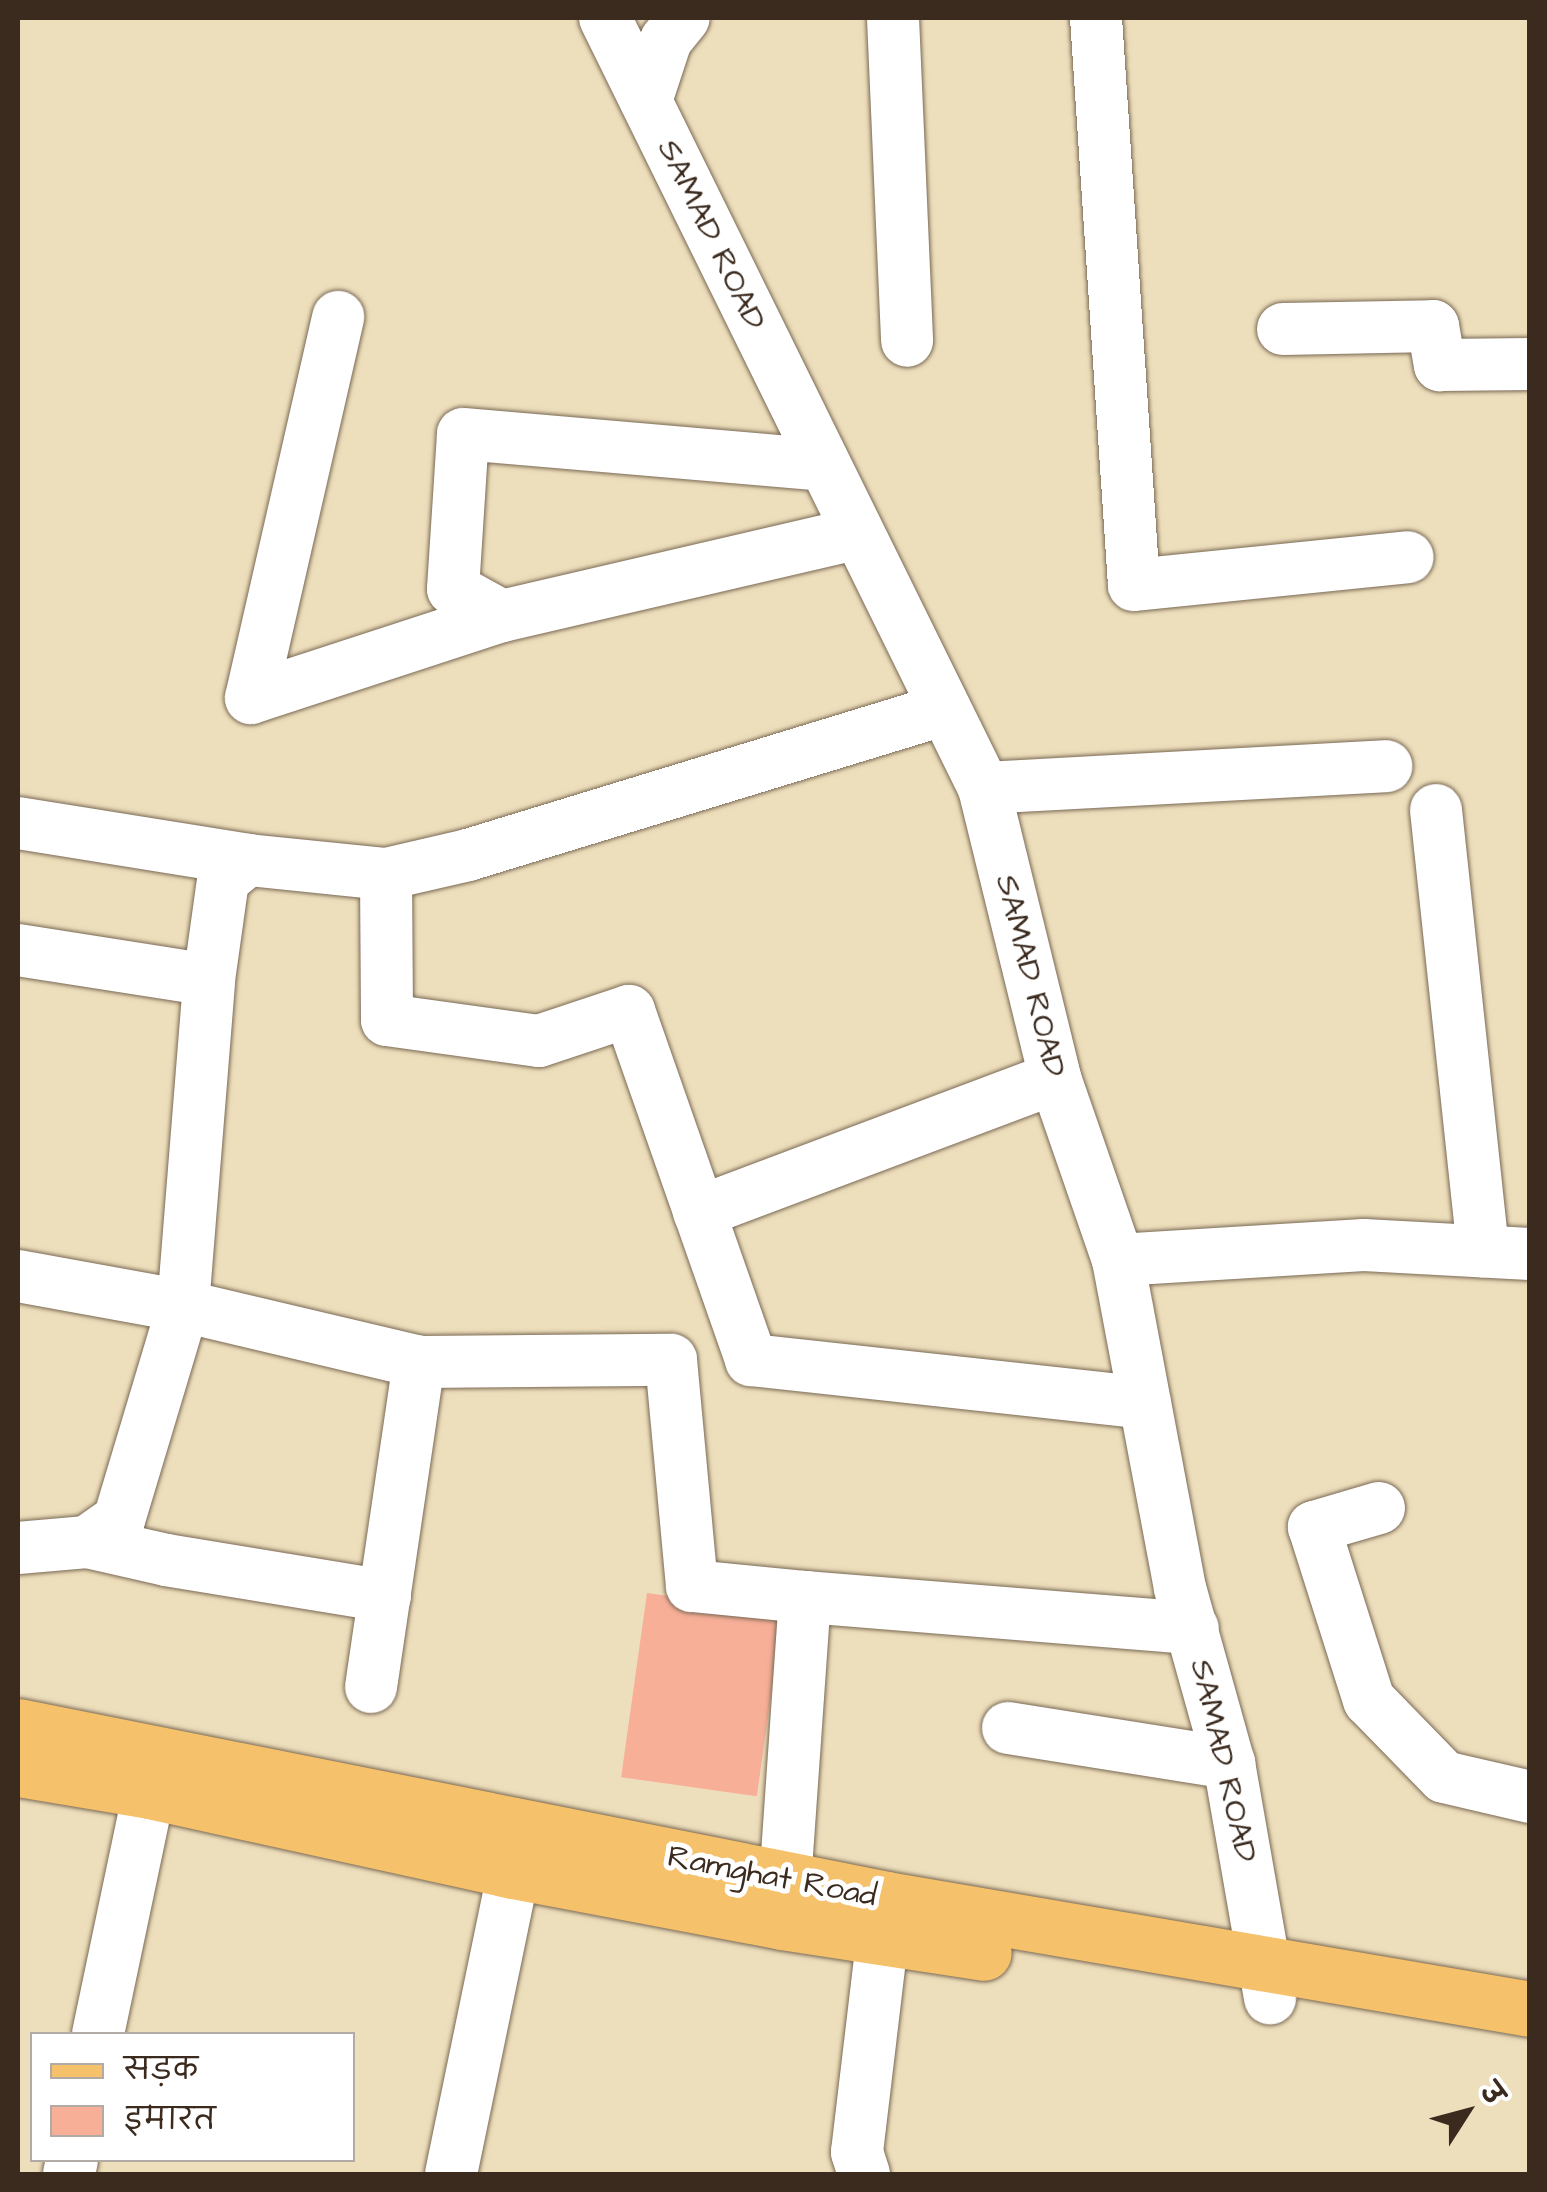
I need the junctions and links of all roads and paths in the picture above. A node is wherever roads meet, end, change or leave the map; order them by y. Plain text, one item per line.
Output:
1 (605, 18) edge
2 (684, 18) edge
3 (892, 18) edge
4 (1096, 18) edge
5 (646, 102) junction
6 (338, 317) dead end
7 (1283, 328) dead end
8 (908, 341) dead end
9 (1530, 364) edge
10 (824, 465) junction
11 (855, 534) junction
12 (1408, 557) dead end
13 (502, 616) junction
14 (943, 710) junction
15 (1386, 766) dead end
16 (984, 788) junction
17 (1436, 810) dead end
18 (18, 823) edge
19 (248, 860) junction
20 (386, 874) junction
21 (18, 950) edge
22 (208, 980) junction
23 (1054, 1078) junction
24 (699, 1212) junction
25 (1506, 1253) edge
26 (1118, 1260) junction
27 (18, 1276) edge
28 (183, 1306) junction
29 (419, 1362) junction
30 (1145, 1404) junction
31 (1379, 1508) dead end
32 (88, 1542) junction
33 (18, 1548) edge
34 (385, 1596) junction
35 (806, 1597) junction
36 (1193, 1628) junction
37 (372, 1687) dead end
38 (18, 1726) edge
39 (1008, 1728) dead end
40 (1229, 1762) junction
41 (18, 1770) edge
42 (149, 1791) junction
43 (1530, 1797) edge
44 (518, 1850) junction
45 (785, 1880) junction
46 (884, 1918) junction
47 (1267, 1980) junction
48 (1530, 2009) edge
49 (98, 2032) edge
50 (1530, 2045) edge
51 (859, 2167) edge
52 (451, 2174) edge

1 - 5 street, SAMAD ROAD
2 - 5 street
3 - 8 street
4 - 12 street
5 - 10 street, SAMAD ROAD
6 - 13 street
7 - 9 street
10 - 11 street, SAMAD ROAD
10 - 13 street
11 - 13 street
11 - 14 street, SAMAD ROAD
14 - 16 street, SAMAD ROAD
14 - 20 street
15 - 16 street
16 - 23 street, SAMAD ROAD
17 - 25 street
18 - 19 street
19 - 20 street
19 - 22 street
20 - 24 street
21 - 22 street
22 - 28 street
23 - 24 street
23 - 26 street, SAMAD ROAD
24 - 30 street
25 - 26 street
26 - 30 street, SAMAD ROAD
27 - 28 street
28 - 29 street
28 - 32 street
29 - 34 street
29 - 35 street
30 - 36 street, SAMAD ROAD
31 - 43 street
32 - 33 street
32 - 34 street
34 - 37 street
35 - 36 street
35 - 45 street
36 - 40 street, SAMAD ROAD
38 - 44 main road, Ramghat Road
39 - 40 street
40 - 47 street, SAMAD ROAD
41 - 42 main road, Ramghat Road
42 - 44 main road, Ramghat Road
42 - 49 street
44 - 45 main road, Ramghat Road
44 - 46 main road, Ramghat Road
44 - 52 street
45 - 46 main road, Ramghat Road
46 - 47 main road, Ramghat Road
46 - 51 street
47 - 48 main road, Ramghat Road
47 - 50 main road, Ramghat Road

